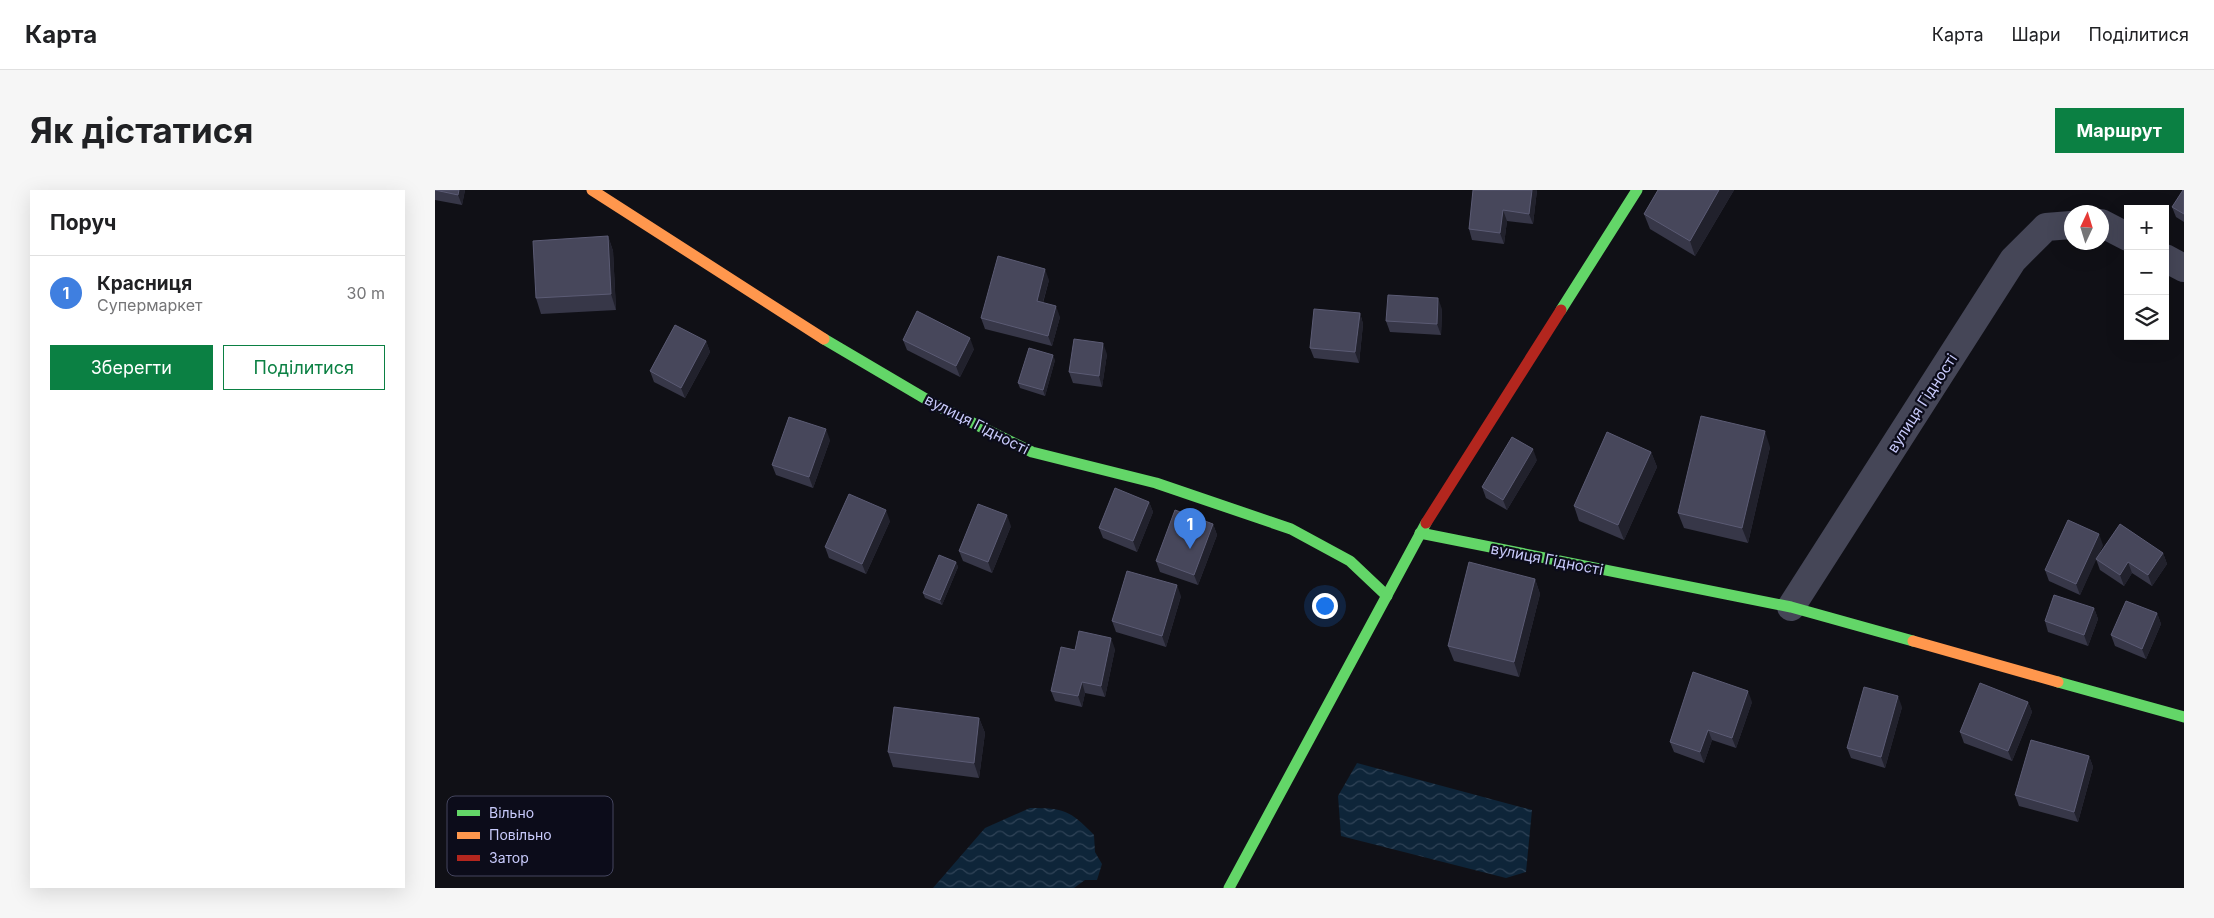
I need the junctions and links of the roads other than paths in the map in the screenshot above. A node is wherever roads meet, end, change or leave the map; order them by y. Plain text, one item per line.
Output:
1 (592, 190) edge
2 (1637, 190) edge
3 (2064, 226) edge
4 (2109, 227) edge
5 (2124, 235) edge
6 (2169, 260) edge
7 (2184, 268) edge
8 (1420, 534) junction
9 (1387, 596) junction
10 (1791, 608) junction
11 (2184, 717) edge
12 (1229, 888) edge

1 - 9 street, вулиця Гідності
2 - 8 street
3 - 10 street, вулиця Гідності
4 - 5 street
6 - 7 street
8 - 9 street
8 - 10 street, вулиця Гідності
9 - 12 street
10 - 11 street, вулиця Гідності

